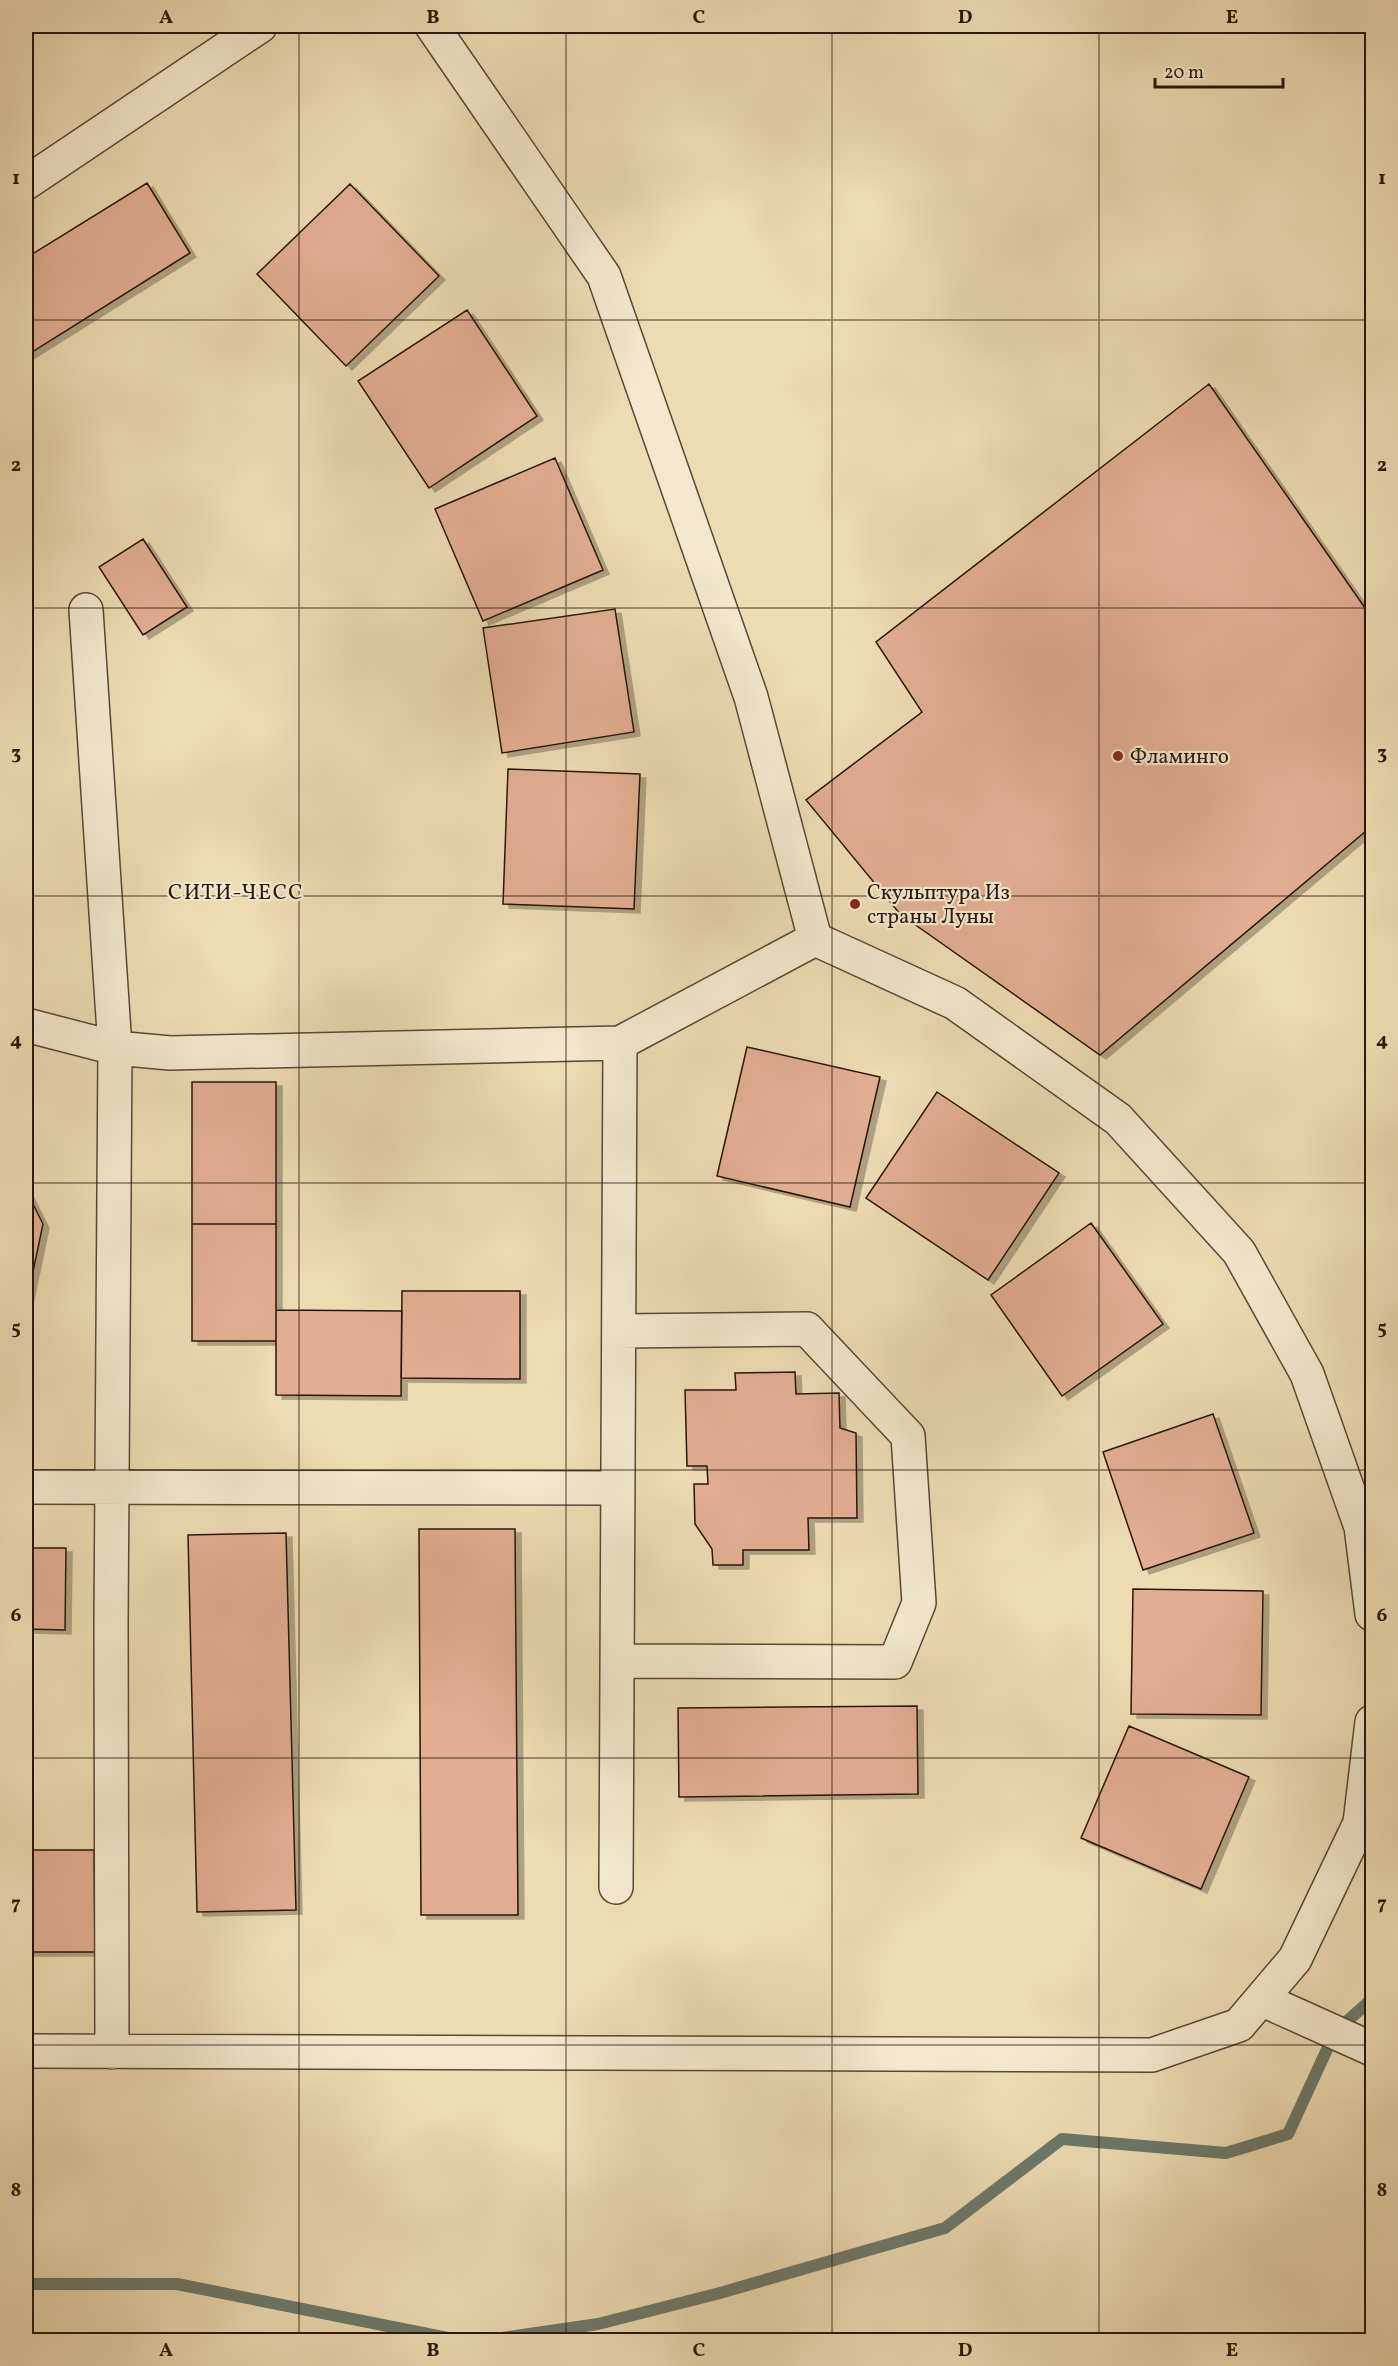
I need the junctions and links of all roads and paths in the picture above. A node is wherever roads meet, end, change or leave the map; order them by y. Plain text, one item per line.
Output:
1 (260, 26) edge
2 (432, 26) edge
3 (26, 183) edge
4 (86, 610) dead end
5 (815, 939) junction
6 (26, 1025) edge
7 (620, 1043) junction
8 (115, 1048) junction
9 (620, 1331) junction
10 (26, 1487) edge
11 (113, 1487) junction
12 (618, 1488) junction
13 (1372, 1614) edge
14 (617, 1661) junction
15 (1372, 1722) edge
16 (616, 1887) dead end
17 (1261, 1999) junction
18 (1372, 2049) edge
19 (26, 2052) edge
20 (112, 2052) junction

1 - 3 street
2 - 5 street
4 - 8 street
5 - 7 street
5 - 13 street
6 - 8 street
7 - 8 street
7 - 9 street
8 - 11 street
9 - 12 street
9 - 14 street
10 - 11 street
11 - 12 street
11 - 20 street
12 - 14 street
14 - 16 street
15 - 17 street
17 - 18 street
17 - 20 street
19 - 20 street

